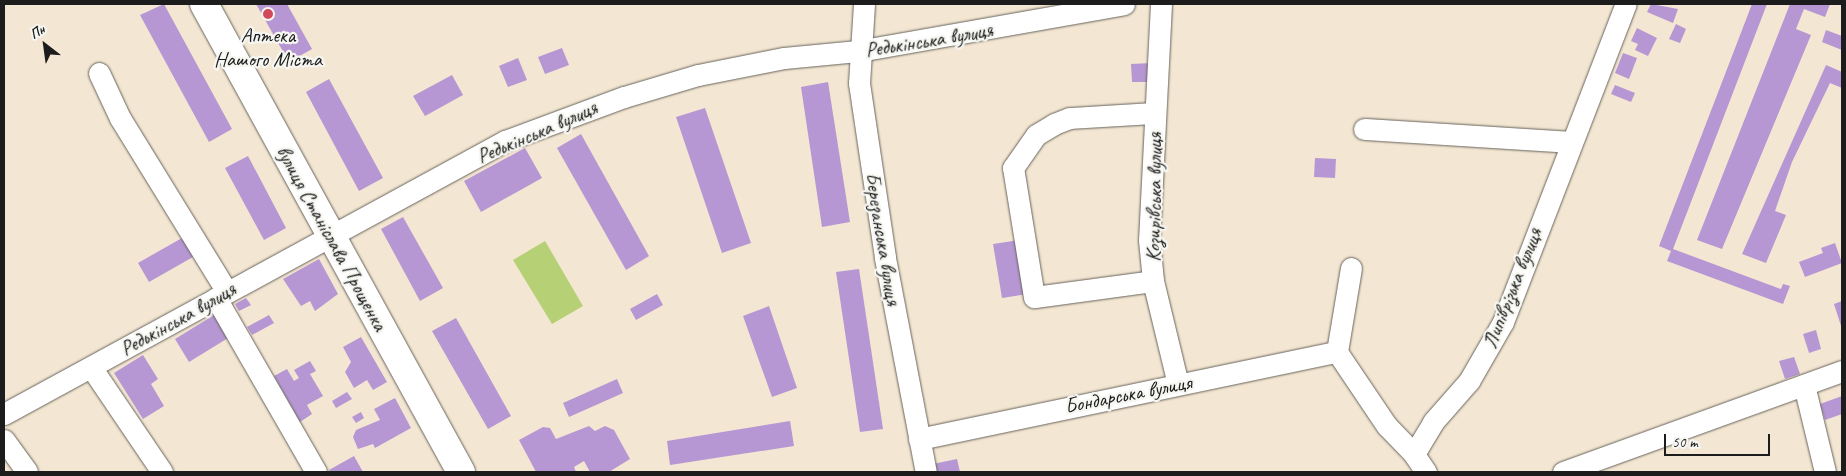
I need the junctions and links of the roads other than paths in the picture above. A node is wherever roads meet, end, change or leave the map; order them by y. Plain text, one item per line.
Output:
1 (204, 4) edge
2 (864, 4) edge
3 (1124, 4) edge
4 (1161, 4) edge
5 (1626, 4) edge
6 (858, 51) junction
7 (99, 73) dead end
8 (1155, 114) junction
9 (1364, 129) dead end
10 (1570, 142) junction
11 (330, 237) junction
12 (1352, 268) dead end
13 (1153, 281) junction
14 (221, 295) junction
15 (1337, 352) junction
16 (91, 368) junction
17 (1842, 371) edge
18 (1178, 384) junction
19 (1804, 385) junction
20 (4, 414) edge
21 (920, 439) junction
22 (4, 440) edge
23 (1414, 454) junction
24 (27, 472) edge
25 (162, 472) edge
26 (316, 472) edge
27 (461, 472) edge
28 (926, 472) edge
29 (1426, 472) edge
30 (1563, 472) edge
31 (1825, 472) edge

1 - 11 main road, вулиця Станіслава Прощенка
2 - 6 street, Березанська вулиця
3 - 6 street, Редькінська вулиця
4 - 8 street, Козирівська вулиця
5 - 10 street, Липіврізька вулиця
6 - 11 street, Редькінська вулиця
6 - 21 street, Березанська вулиця
7 - 14 street
8 - 13 street, Козирівська вулиця
8 - 13 street, Козирівська вулиця
9 - 10 street
10 - 23 street, Липіврізька вулиця
11 - 14 street, Редькінська вулиця
11 - 27 main road, вулиця Станіслава Прощенка
12 - 15 street
13 - 18 street, Козирівська вулиця
14 - 16 street, Редькінська вулиця
14 - 26 street
15 - 18 street, Бондарська вулиця
15 - 23 street
16 - 20 street, Редькінська вулиця
16 - 25 street
17 - 19 street
18 - 21 street, Бондарська вулиця
19 - 30 street
19 - 31 street
21 - 28 street, Березанська вулиця
22 - 24 street
23 - 29 street

